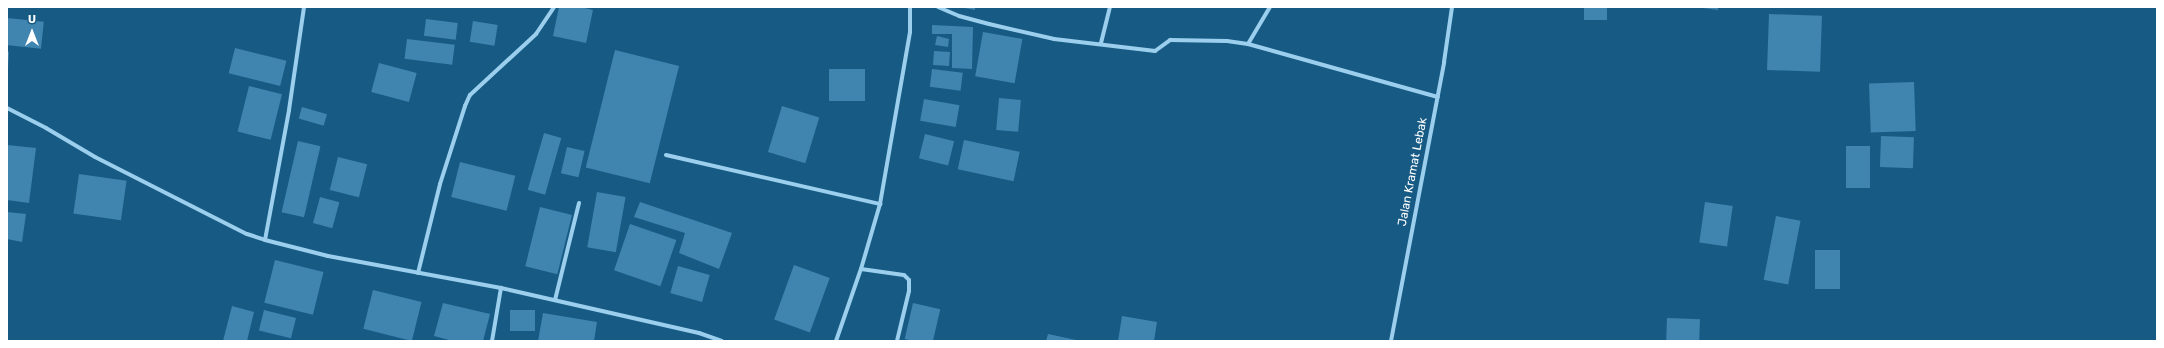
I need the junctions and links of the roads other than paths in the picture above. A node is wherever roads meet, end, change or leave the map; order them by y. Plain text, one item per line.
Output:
1 (304, 7) edge
2 (554, 7) edge
3 (910, 7) edge
4 (938, 7) edge
5 (1110, 7) edge
6 (1270, 7) edge
7 (1452, 7) edge
8 (1101, 44) junction
9 (1248, 44) junction
10 (1438, 97) junction
11 (7, 108) edge
12 (666, 155) dead end
13 (579, 203) dead end
14 (880, 204) junction
15 (265, 240) junction
16 (861, 269) junction
17 (418, 273) junction
18 (501, 288) junction
19 (555, 300) junction
20 (492, 341) edge
21 (722, 341) edge
22 (836, 341) edge
23 (897, 341) edge
24 (1391, 341) edge

1 - 15 street
2 - 17 street
3 - 14 street
4 - 8 street
5 - 8 street
6 - 9 street
7 - 10 street, Jalan Kramat Lebak
8 - 9 street
9 - 10 street
10 - 24 street, Jalan Kramat Lebak
11 - 15 street
12 - 14 street
13 - 19 street
14 - 16 street
15 - 17 street
16 - 22 street
16 - 23 street
17 - 18 street
18 - 19 street
18 - 20 street
19 - 21 street

